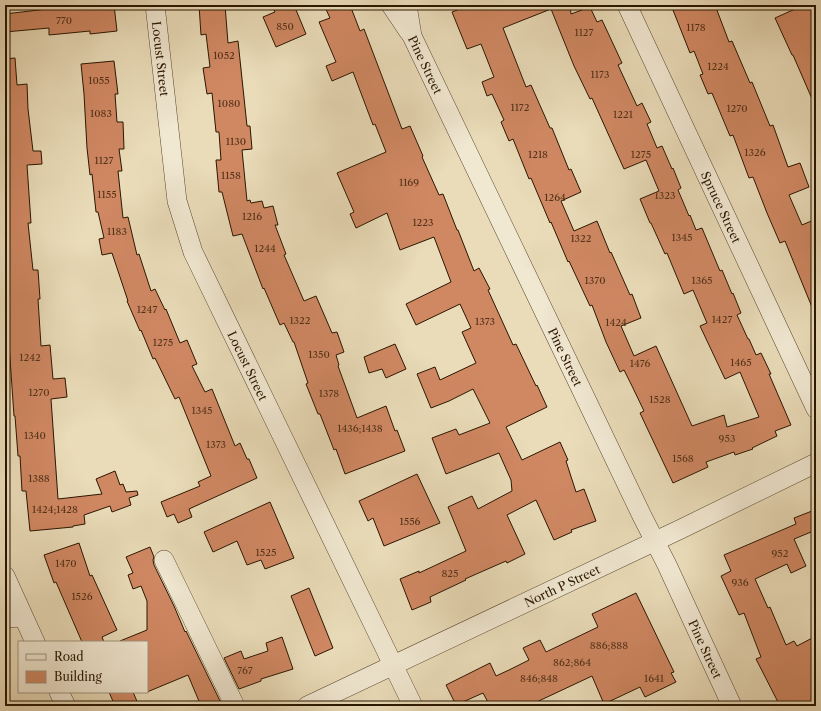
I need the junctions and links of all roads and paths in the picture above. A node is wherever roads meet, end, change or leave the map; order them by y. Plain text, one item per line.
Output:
1 (155, 5) edge
2 (391, 5) edge
3 (407, 5) edge
4 (627, 5) edge
5 (412, 36) junction
6 (816, 409) edge
7 (816, 463) edge
8 (655, 541) junction
9 (164, 560) dead end
10 (5, 576) edge
11 (14, 618) edge
12 (34, 641) edge
13 (393, 664) junction
14 (60, 693) edge
15 (66, 706) edge
16 (235, 706) edge
17 (307, 706) edge
18 (413, 706) edge
19 (732, 706) edge

1 - 13 street, Locust Street
2 - 5 street
3 - 5 street, Pine Street
4 - 6 street, Spruce Street
5 - 8 street, Pine Street
7 - 8 street, North P Street
8 - 13 street, North P Street
8 - 19 street, Pine Street
9 - 16 street
10 - 11 street
11 - 12 street
13 - 17 street, North P Street
13 - 18 street, Locust Street
14 - 15 street

